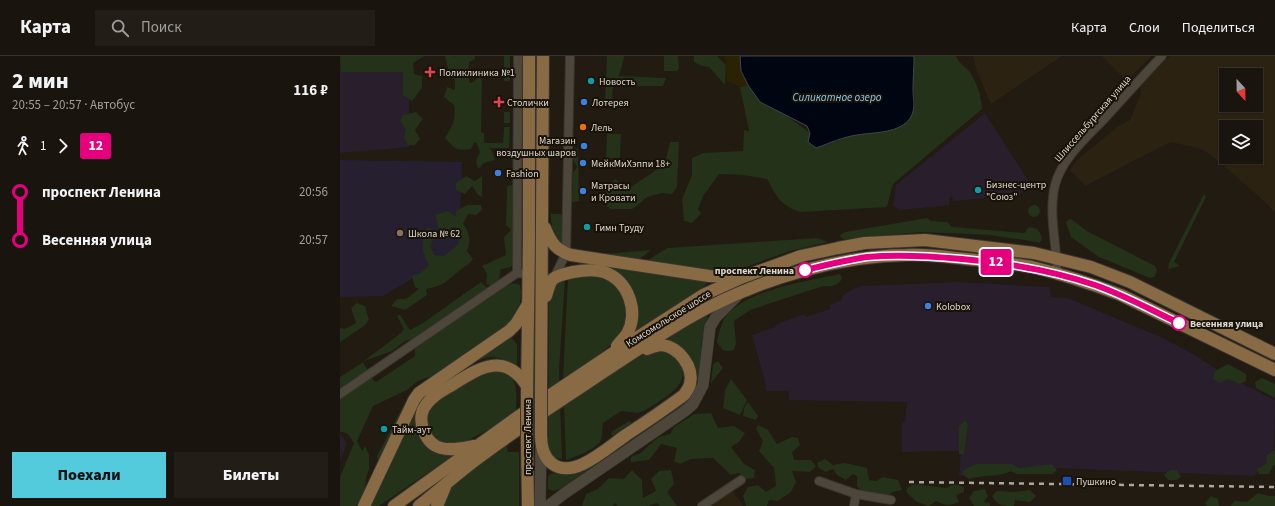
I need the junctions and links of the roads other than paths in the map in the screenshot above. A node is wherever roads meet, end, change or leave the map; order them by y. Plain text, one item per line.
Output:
1 (518, 56) edge
2 (529, 56) edge
3 (544, 56) edge
4 (570, 56) edge
5 (1162, 56) edge
6 (543, 223) junction
7 (566, 253) junction
8 (1057, 258) junction
9 (1057, 273) junction
10 (523, 274) junction
11 (743, 277) junction
12 (553, 279) junction
13 (740, 293) junction
14 (528, 304) junction
15 (543, 309) junction
16 (1275, 354) edge
17 (610, 355) junction
18 (626, 358) junction
19 (1275, 370) edge
20 (527, 390) junction
21 (340, 394) edge
22 (541, 441) junction
23 (477, 445) junction
24 (741, 480) dead end
25 (819, 481) dead end
26 (445, 485) junction
27 (856, 494) junction
28 (891, 500) dead end
29 (364, 506) edge
30 (394, 506) edge
31 (419, 506) edge
32 (437, 506) edge
33 (528, 506) edge
34 (540, 506) edge
35 (548, 506) edge
36 (702, 506) edge
37 (854, 506) edge

1 - 10 street
2 - 10 main road, проспект Ленина
3 - 6 main road, проспект Ленина
4 - 7 street
5 - 8 street, Шлиссельбургская улица
6 - 7 main road
6 - 15 main road, проспект Ленина
7 - 11 main road
7 - 12 street
8 - 9 street, Шлиссельбургская улица
8 - 11 main road, Комсомольское шоссе
8 - 16 main road, Комсомольское шоссе
9 - 13 main road, Комсомольское шоссе
9 - 19 main road, Комсомольское шоссе
10 - 14 main road, проспект Ленина
10 - 21 street
11 - 17 main road, Комсомольское шоссе
12 - 15 main road
12 - 17 main road
13 - 18 main road, Комсомольское шоссе
13 - 35 main road
14 - 20 main road, проспект Ленина
14 - 29 main road
15 - 22 main road, проспект Ленина, bridge
17 - 23 main road, Комсомольское шоссе
18 - 22 main road
18 - 26 main road, Комсомольское шоссе
20 - 23 main road
20 - 33 main road, проспект Ленина, bridge
22 - 34 main road, проспект Ленина
23 - 30 main road, Комсомольское шоссе
24 - 36 street
25 - 27 street
26 - 31 main road, Комсомольское шоссе
26 - 32 main road
27 - 28 street
27 - 37 street

